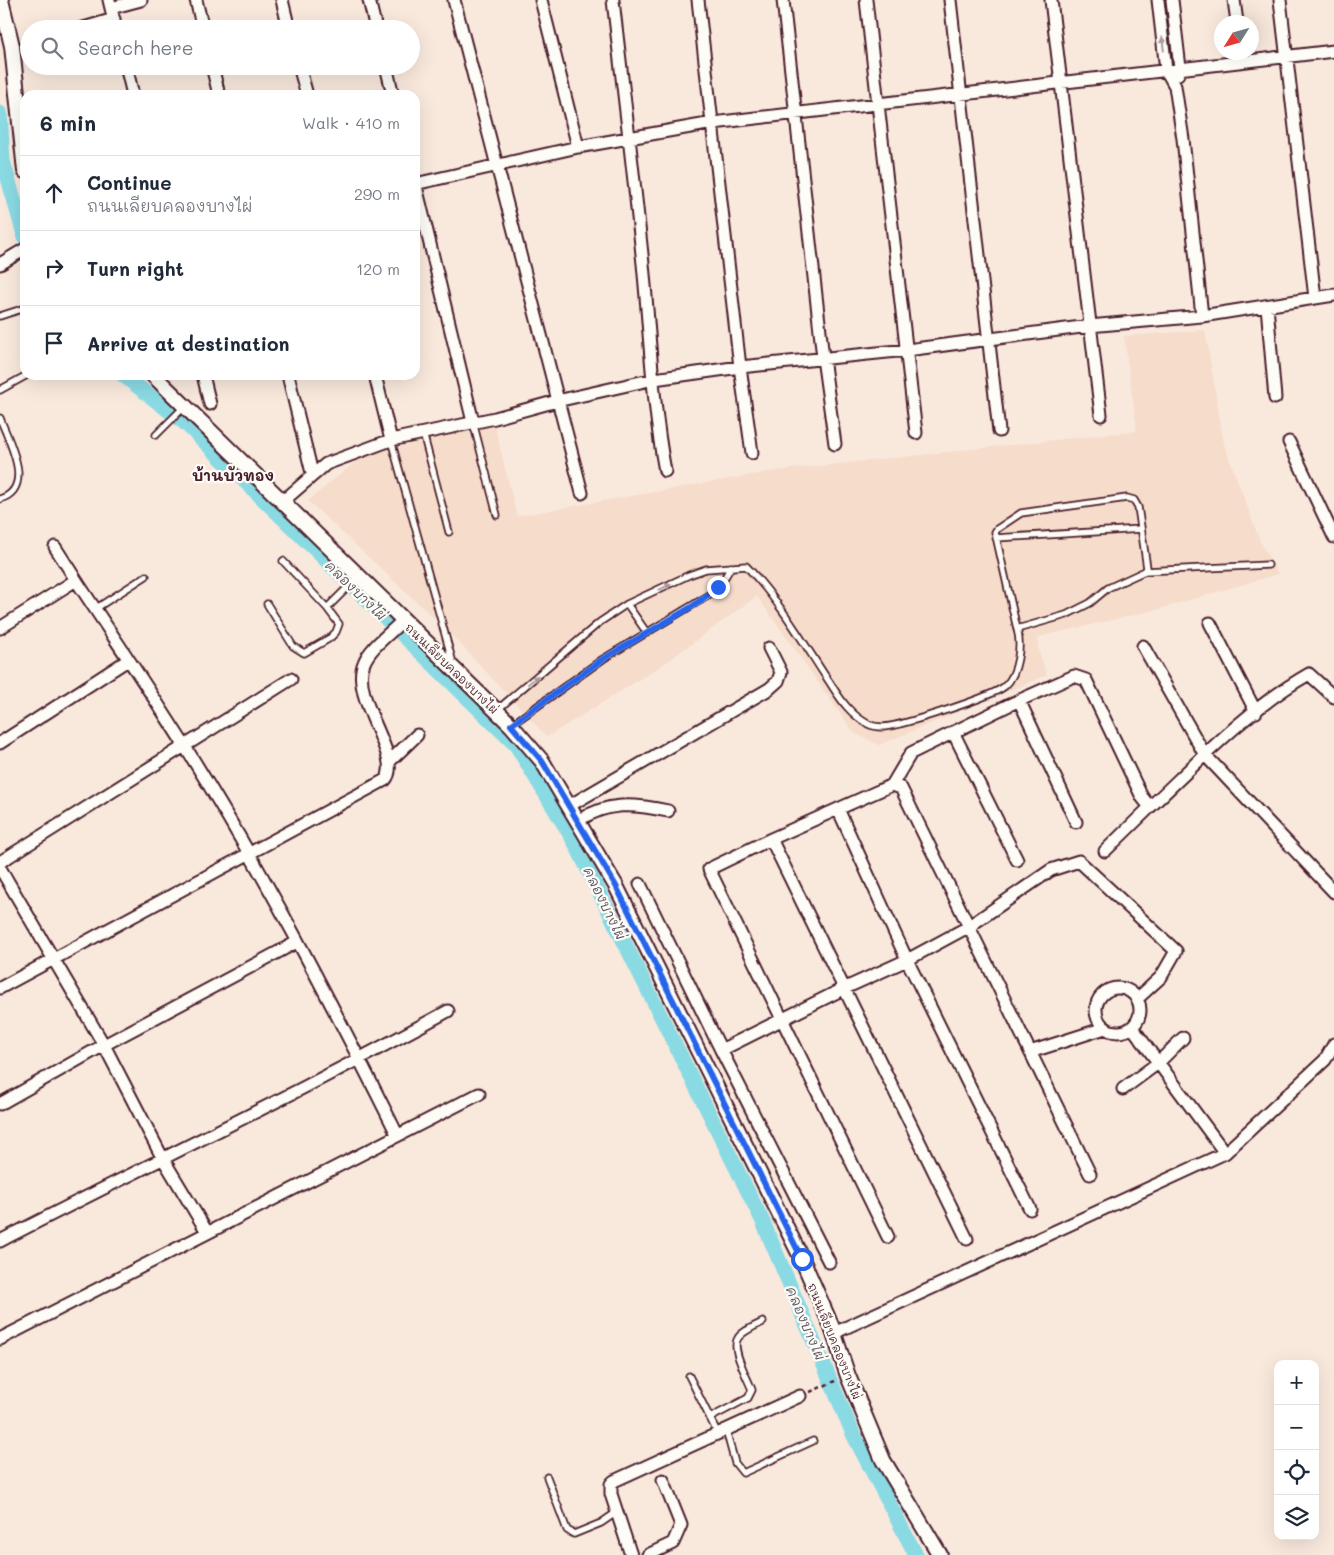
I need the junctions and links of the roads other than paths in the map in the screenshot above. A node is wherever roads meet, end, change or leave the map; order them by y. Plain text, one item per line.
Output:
1 (1, 0) edge
2 (141, 0) edge
3 (196, 0) edge
4 (282, 0) edge
5 (369, 0) edge
6 (454, 0) edge
7 (541, 0) edge
8 (613, 0) edge
9 (698, 0) edge
10 (783, 0) edge
11 (866, 0) edge
12 (950, 0) edge
13 (1051, 0) edge
14 (1158, 0) edge
15 (1172, 0) edge
16 (1234, 0) edge
17 (1280, 0) edge
18 (113, 14) edge
19 (1236, 15) edge
20 (100, 20) edge
21 (201, 20) edge
22 (287, 20) edge
23 (374, 20) edge
24 (1334, 51) edge
25 (1287, 55) junction
26 (1259, 56) edge
27 (1221, 60) edge
28 (1180, 68) junction
29 (1166, 70) junction
30 (128, 75) edge
31 (214, 75) edge
32 (301, 75) edge
33 (388, 75) edge
34 (1061, 84) junction
35 (1175, 86) junction
36 (132, 90) edge
37 (218, 90) edge
38 (306, 90) edge
39 (392, 90) edge
40 (961, 95) junction
41 (878, 104) junction
42 (796, 114) junction
43 (20, 123) edge
44 (713, 123) junction
45 (629, 136) junction
46 (578, 146) junction
47 (497, 166) junction
48 (420, 183) edge
49 (420, 205) edge
50 (20, 251) edge
51 (3, 262) edge
52 (1334, 295) edge
53 (1315, 298) junction
54 (1266, 306) junction
55 (20, 310) edge
56 (0, 316) edge
57 (1202, 316) junction
58 (1089, 326) junction
59 (988, 338) junction
60 (907, 350) junction
61 (823, 358) junction
62 (740, 367) junction
63 (20, 379) edge
64 (654, 379) junction
65 (157, 380) edge
66 (204, 380) edge
67 (289, 380) edge
68 (376, 380) edge
69 (0, 390) edge
70 (1275, 398) dead end
71 (556, 401) junction
72 (210, 404) dead end
73 (181, 409) junction
74 (1101, 415) dead end
75 (0, 418) edge
76 (473, 422) junction
77 (999, 431) dead end
78 (423, 433) junction
79 (916, 433) dead end
80 (156, 435) dead end
81 (391, 440) junction
82 (1289, 442) dead end
83 (835, 444) dead end
84 (752, 453) dead end
85 (665, 471) dead end
86 (312, 473) junction
87 (582, 494) dead end
88 (0, 499) edge
89 (282, 502) junction
90 (497, 515) dead end
91 (1141, 529) junction
92 (450, 532) dead end
93 (1334, 537) edge
94 (996, 538) junction
95 (55, 548) dead end
96 (283, 561) dead end
97 (1268, 565) dead end
98 (731, 567) junction
99 (1146, 571) junction
100 (146, 576) dead end
101 (356, 579) junction
102 (76, 580) junction
103 (266, 604) dead end
104 (627, 604) junction
105 (329, 606) junction
106 (95, 609) junction
107 (400, 623) junction
108 (1210, 623) dead end
109 (0, 628) edge
110 (1017, 629) junction
111 (648, 633) junction
112 (1143, 646) dead end
113 (768, 648) dead end
114 (128, 660) junction
115 (456, 672) junction
116 (291, 679) dead end
117 (1334, 698) edge
118 (1019, 700) junction
119 (496, 712) junction
120 (1256, 712) junction
121 (511, 725) junction
122 (953, 732) junction
123 (417, 735) dead end
124 (0, 743) edge
125 (184, 745) junction
126 (1205, 755) junction
127 (390, 762) junction
128 (892, 785) junction
129 (568, 806) junction
130 (1150, 807) junction
131 (838, 810) junction
132 (668, 811) dead end
133 (578, 821) junction
134 (1076, 822) dead end
135 (771, 840) junction
136 (1104, 851) dead end
137 (249, 855) junction
138 (1017, 860) dead end
139 (0, 862) edge
140 (0, 868) edge
141 (640, 884) dead end
142 (1334, 892) edge
143 (968, 927) junction
144 (298, 942) junction
145 (54, 959) junction
146 (907, 960) junction
147 (0, 988) edge
148 (843, 989) junction
149 (1137, 999) junction
150 (448, 1012) dead end
151 (783, 1018) junction
152 (1132, 1027) junction
153 (1105, 1028) junction
154 (1183, 1038) dead end
155 (1334, 1044) edge
156 (104, 1045) junction
157 (722, 1050) junction
158 (1030, 1052) junction
159 (360, 1060) junction
160 (1158, 1062) junction
161 (1123, 1089) dead end
162 (479, 1094) dead end
163 (0, 1104) edge
164 (397, 1134) junction
165 (1225, 1153) junction
166 (162, 1157) junction
167 (1090, 1174) dead end
168 (1030, 1209) dead end
169 (207, 1232) junction
170 (888, 1237) dead end
171 (967, 1239) dead end
172 (0, 1241) edge
173 (829, 1262) dead end
174 (763, 1322) dead end
175 (834, 1333) junction
176 (0, 1339) edge
177 (689, 1376) dead end
178 (800, 1396) dead end
179 (710, 1418) junction
180 (722, 1432) junction
181 (813, 1441) dead end
182 (547, 1477) dead end
183 (663, 1480) dead end
184 (617, 1512) junction
185 (667, 1552) edge
186 (631, 1555) edge
187 (648, 1555) edge
188 (940, 1555) edge

1 - 43 street
2 - 18 street
3 - 21 street
4 - 22 street
5 - 23 street
6 - 47 street
7 - 46 street
8 - 45 street
9 - 44 street
10 - 42 street
11 - 41 street
12 - 40 street
13 - 34 street
29 -> 14 street
15 - 28 street
16 - 19 street
17 - 25 street
18 - 20 street
24 - 25 street
25 - 26 street
25 - 53 street
27 - 28 street
28 - 29 street
28 - 35 street
29 - 34 street
29 - 35 street
30 - 36 street
31 - 37 street
32 - 38 street
33 - 39 street
34 - 40 street
34 - 58 street
35 - 57 street
40 - 41 street
40 - 59 street
41 - 42 street
41 - 60 street
42 - 44 street
42 - 61 street
44 - 45 street
44 - 62 street
45 - 46 street
45 - 64 street
46 - 47 street
47 - 48 street
47 - 71 street
49 - 76 street
50 - 51 street
52 - 53 street
53 - 54 street
54 - 57 street
54 - 70 street
55 - 56 lane
57 - 58 street
58 - 59 street
58 - 74 street
59 - 60 street
59 - 77 street
60 - 61 street
60 - 79 street
61 - 62 street
61 - 83 street
62 - 64 street
62 - 84 street
63 - 69 lane
64 - 71 street
64 - 85 street
65 - 73 street, ถนนเลียบคลองบางไผ่
66 - 72 street
67 - 86 street
68 - 81 street
71 - 76 street
71 - 87 street
73 - 80 lane
73 - 89 street, ถนนเลียบคลองบางไผ่
75 - 88 lane
76 - 78 street
76 - 90 lane
78 - 81 street
78 - 92 lane
81 - 86 street
81 - 115 lane
82 - 93 street
86 - 89 street
89 - 101 street, ถนนเลียบคลองบางไผ่
91 - 94 lane
91 - 94 lane
91 - 99 lane
94 - 110 lane
95 - 102 street
96 - 105 lane
97 - 99 lane
104 -> 98 lane
98 - 110 lane
98 - 111 lane
99 - 110 lane
100 - 106 lane
101 - 105 lane
101 - 107 street, ถนนเลียบคลองบางไผ่
102 - 106 street
102 - 109 street
103 - 105 lane
104 - 111 lane
119 -> 104 lane
106 - 114 street
107 - 115 street, ถนนเลียบคลองบางไผ่
107 - 127 street
108 - 120 street
111 - 121 lane
112 - 126 street
113 - 129 street
114 - 124 street
114 - 125 street
115 - 119 street, ถนนเลียบคลองบางไผ่
116 - 125 street
117 - 120 street
118 - 122 street
118 - 130 street
118 - 134 street
119 - 121 street, ถนนเลียบคลองบางไผ่
120 - 126 street
121 - 129 street, ถนนเลียบคลองบางไผ่
122 - 128 street
122 - 138 street
123 - 127 street
125 - 137 street
125 - 139 street
126 - 130 street
126 - 142 street
127 - 137 street
128 - 131 street
128 - 143 street
129 - 133 street, ถนนเลียบคลองบางไผ่
130 - 136 street
131 - 135 street
131 - 146 street
132 - 133 street
133 - 175 street, ถนนเลียบคลองบางไผ่
135 - 148 street
135 - 151 street
137 - 144 street
137 - 145 street
140 - 145 street
141 - 157 street
143 - 146 street
143 - 149 street
143 - 158 street
144 - 156 street
144 - 159 street
145 - 147 street
145 - 156 street
146 - 148 street
146 - 168 street
148 - 151 street
148 - 171 street
149 - 152 street
149 - 153 street
150 - 159 street
151 - 157 street
151 - 170 street
152 - 153 street
152 - 160 street
153 - 158 street
154 - 160 street
155 - 165 street
156 - 163 street
156 - 166 street
157 - 173 street
158 - 167 street
159 - 164 street
159 - 166 street
160 - 161 street
160 - 165 street
162 - 164 street
164 - 169 street
165 - 175 street
166 - 169 street
166 - 172 street
169 - 176 street
174 - 179 lane
175 - 188 street, ถนนเลียบคลองบางไผ่
177 - 179 lane
178 - 180 street
179 - 180 lane
180 - 181 lane
180 - 184 street
182 - 184 lane
183 - 185 street
184 - 186 street
185 - 187 street

